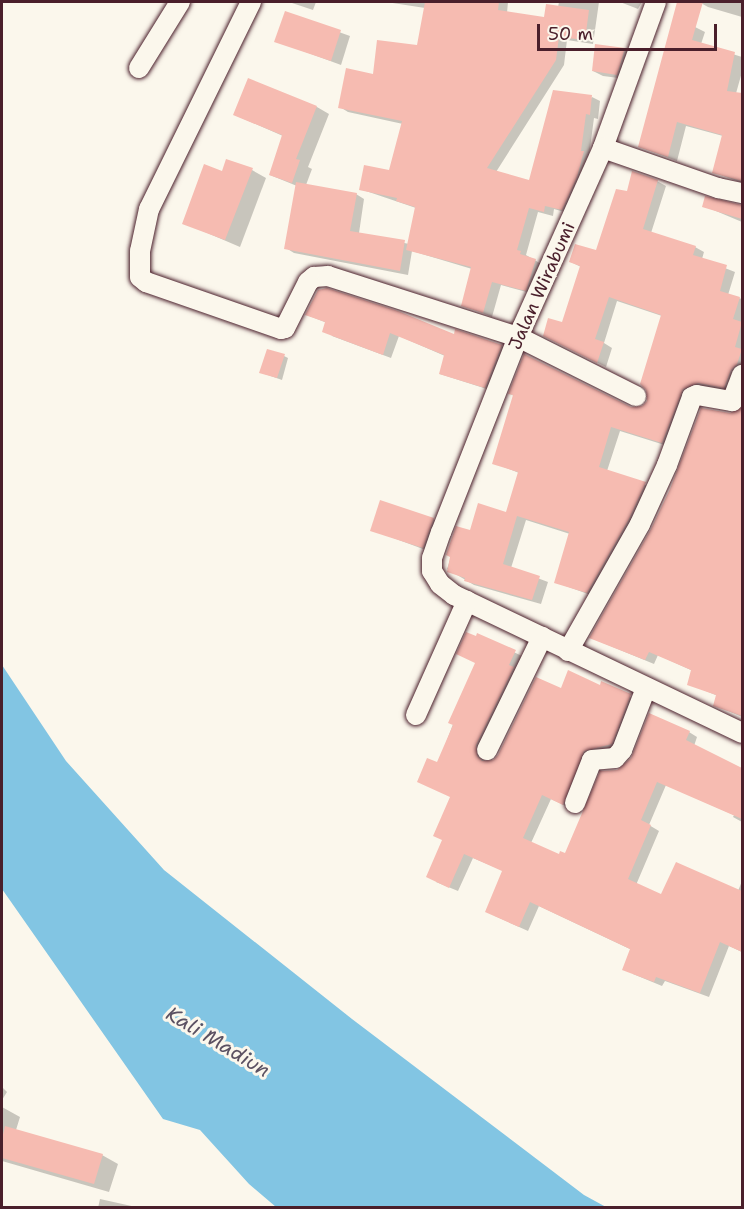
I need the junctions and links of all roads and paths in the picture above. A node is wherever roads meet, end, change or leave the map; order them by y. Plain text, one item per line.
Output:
1 (180, 2) edge
2 (251, 2) edge
3 (656, 2) edge
4 (139, 68) dead end
5 (603, 147) junction
6 (742, 193) edge
7 (518, 337) junction
8 (742, 375) edge
9 (636, 396) dead end
10 (467, 601) junction
11 (542, 637) junction
12 (568, 651) junction
13 (646, 688) junction
14 (416, 715) dead end
15 (742, 733) edge
16 (487, 750) dead end
17 (575, 803) dead end

1 - 4 street
2 - 7 street
3 - 5 street, Jalan Wirabumi
5 - 6 street
5 - 7 street, Jalan Wirabumi
7 - 9 street
7 - 10 street, Jalan Wirabumi
8 - 12 street
10 - 11 street
10 - 14 street
11 - 12 street
11 - 16 street
12 - 13 street
13 - 15 street
13 - 17 street

